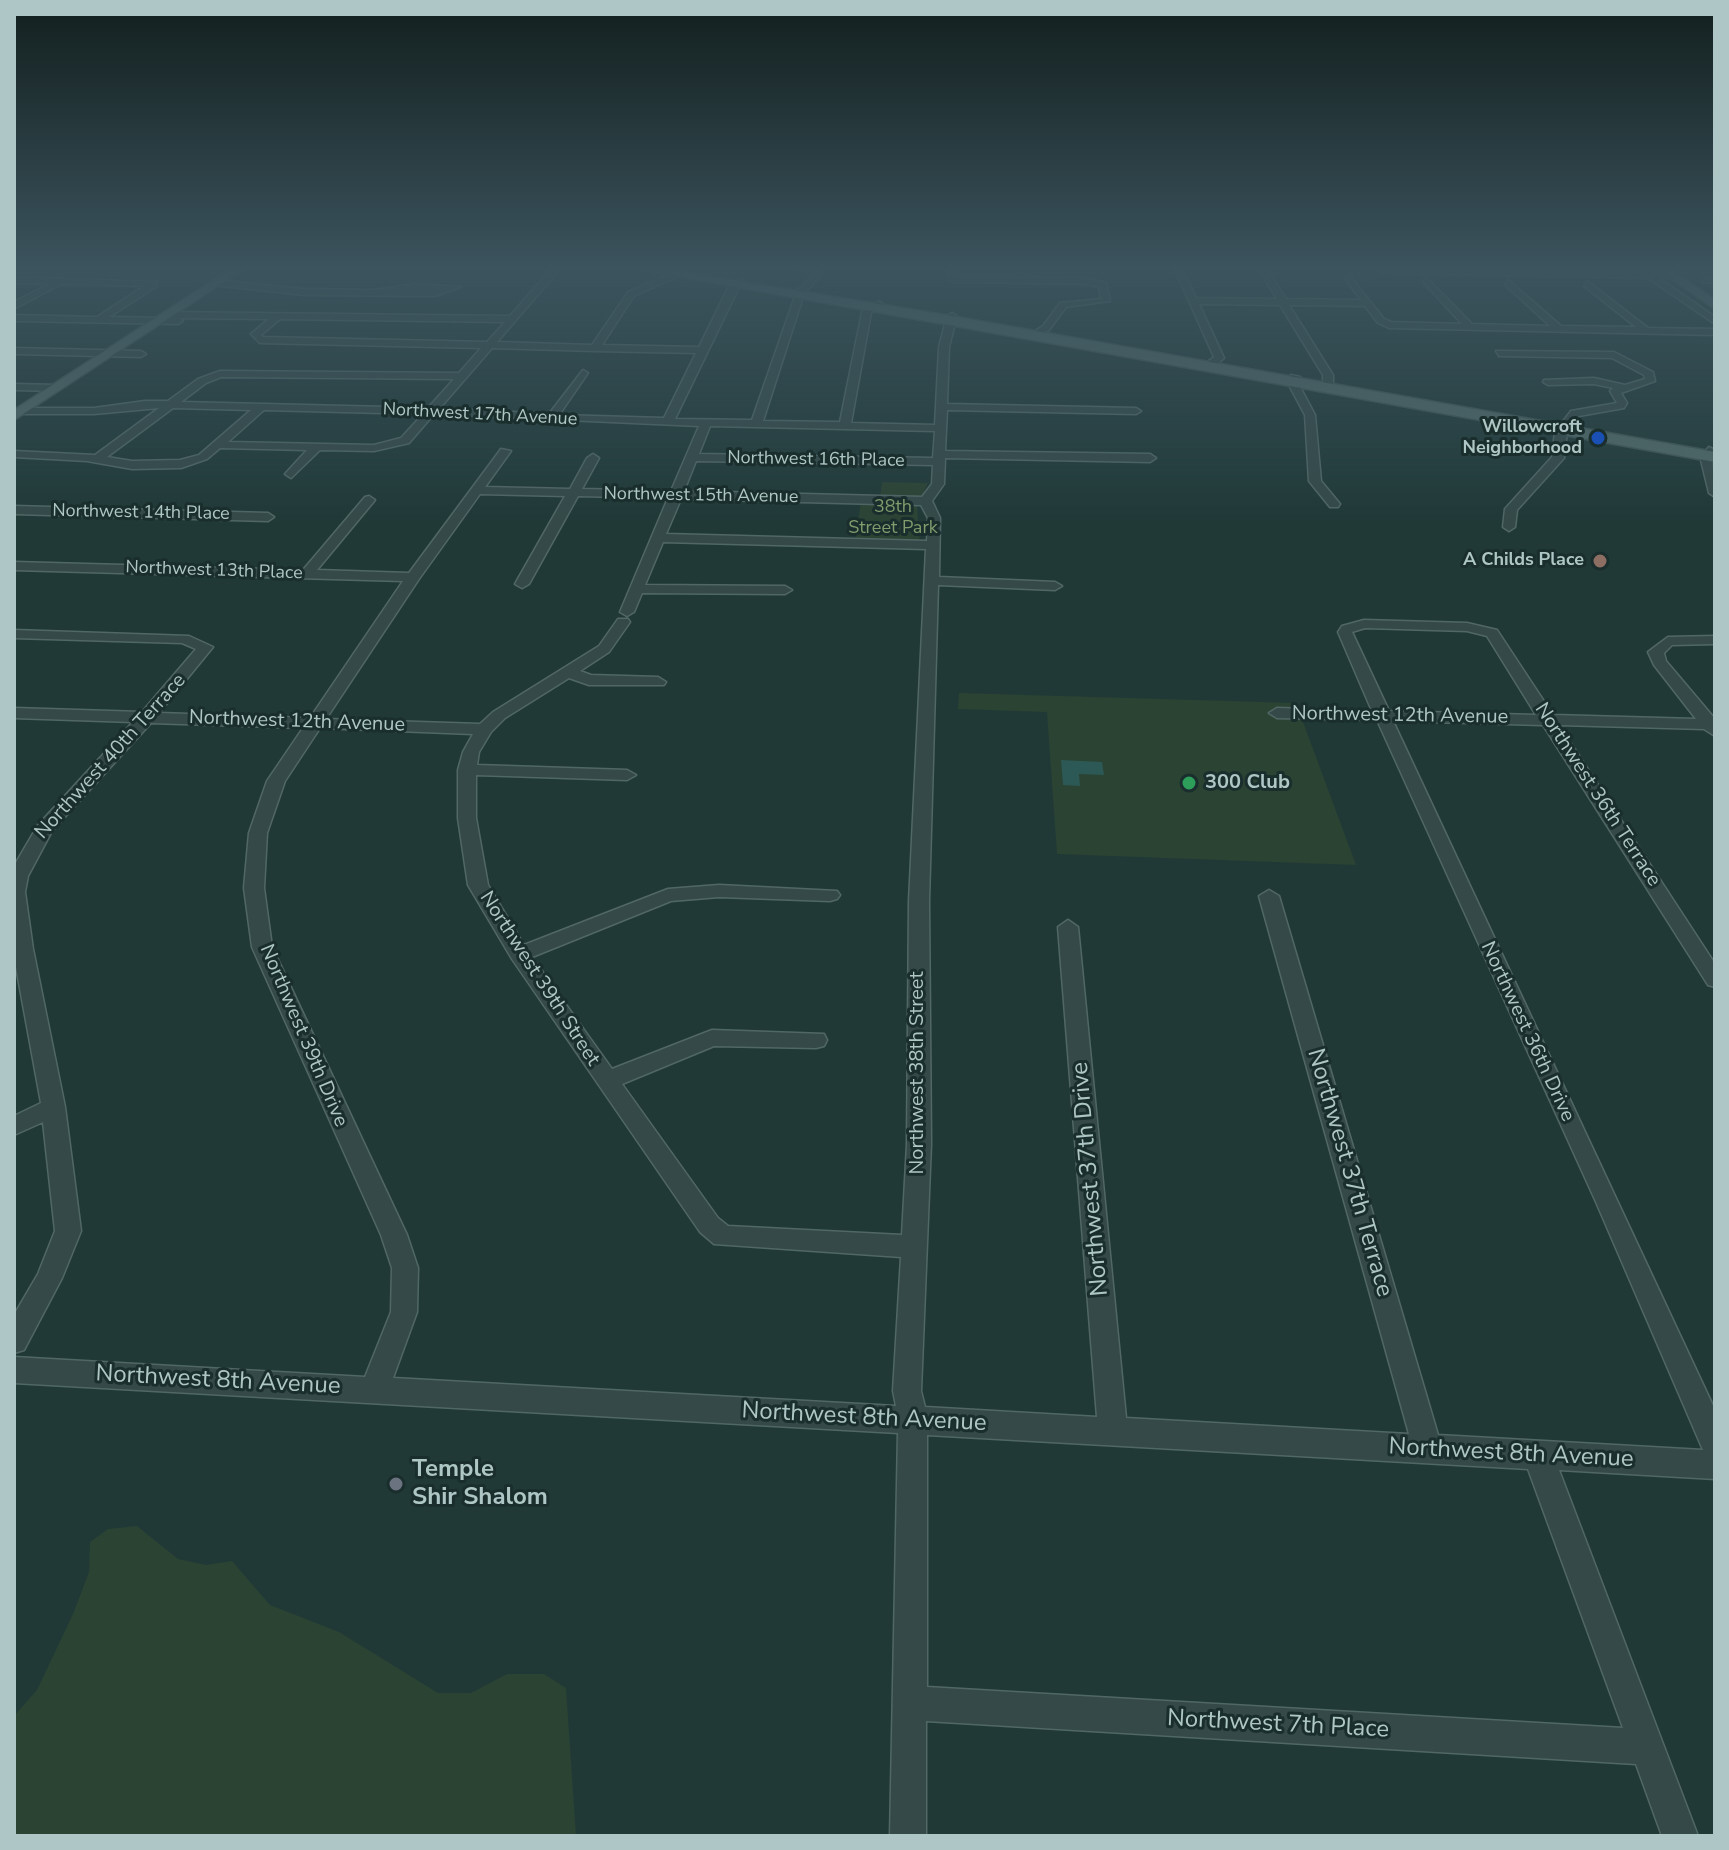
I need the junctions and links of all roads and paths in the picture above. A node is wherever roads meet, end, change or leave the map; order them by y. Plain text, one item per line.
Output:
1 (108, 354) edge
2 (481, 354) edge
3 (700, 354) edge
4 (779, 354) edge
5 (859, 354) edge
6 (944, 354) edge
7 (1157, 354) edge
8 (1217, 354) edge
9 (1315, 354) edge
10 (1576, 354) edge
11 (1211, 364) junction
12 (583, 373) dead end
13 (462, 376) junction
14 (1294, 379) junction
15 (1548, 382) dead end
16 (1328, 383) junction
17 (14, 387) edge
18 (57, 388) junction
19 (1625, 388) junction
20 (170, 405) junction
21 (261, 407) junction
22 (941, 407) junction
23 (432, 411) junction
24 (1136, 411) dead end
25 (18, 413) edge
26 (553, 416) junction
27 (668, 422) junction
28 (706, 423) junction
29 (756, 424) junction
30 (845, 426) junction
31 (1564, 427) junction
32 (940, 428) junction
33 (218, 445) junction
34 (317, 447) junction
35 (505, 451) dead end
36 (14, 454) edge
37 (1711, 454) edge
38 (692, 457) junction
39 (98, 458) junction
40 (593, 458) dead end
41 (940, 458) junction
42 (1150, 458) dead end
43 (291, 474) dead end
44 (476, 490) junction
45 (573, 493) junction
46 (1715, 493) edge
47 (677, 495) junction
48 (369, 500) dead end
49 (926, 501) junction
50 (1334, 504) dead end
51 (14, 510) edge
52 (268, 517) dead end
53 (1509, 527) dead end
54 (659, 538) junction
55 (933, 545) junction
56 (14, 566) edge
57 (307, 574) junction
58 (413, 577) junction
59 (931, 581) junction
60 (522, 584) dead end
61 (1055, 586) dead end
62 (636, 589) junction
63 (785, 590) dead end
64 (1355, 625) joint
65 (14, 634) edge
66 (1715, 640) edge
67 (569, 672) junction
68 (658, 682) dead end
69 (14, 713) edge
70 (1277, 713) dead end
71 (1382, 715) junction
72 (147, 717) junction
73 (1549, 719) junction
74 (313, 723) junction
75 (1713, 727) edge
76 (484, 729) junction
77 (467, 770) junction
78 (627, 775) dead end
79 (830, 895) dead end
80 (1269, 896) dead end
81 (1068, 927) dead end
82 (18, 950) edge
83 (519, 954) junction
84 (1715, 980) edge
85 (816, 1040) dead end
86 (606, 1081) junction
87 (53, 1107) junction
88 (14, 1126) edge
89 (915, 1247) junction
90 (14, 1341) edge
91 (14, 1370) edge
92 (374, 1390) junction
93 (913, 1421) junction
94 (1113, 1432) junction
95 (1715, 1443) edge
96 (1428, 1450) junction
97 (1538, 1455) junction
98 (1715, 1465) edge
99 (910, 1703) junction
100 (1647, 1747) junction
101 (908, 1836) edge
102 (1680, 1836) edge

1 - 18 main road
2 - 13 street
3 - 27 street
4 - 29 street
5 - 30 street
6 - 22 street
7 - 11 main road
8 - 11 street
9 - 16 street
10 - 19 street
11 - 14 main road
12 - 26 street
13 - 20 street
13 - 23 street
14 - 16 main road
14 - 31 main road
14 - 50 street
15 - 19 street
16 - 31 main road
17 - 18 street
18 - 25 main road
19 - 31 street
20 - 21 street, Northwest 17th Avenue
20 - 25 street, Northwest 17th Avenue
20 - 39 street
21 - 23 street, Northwest 17th Avenue
21 - 33 street
22 - 24 street
22 - 32 street
23 - 26 street, Northwest 17th Avenue
23 - 34 street
26 - 27 street, Northwest 17th Avenue
27 - 28 street, Northwest 17th Avenue
28 - 29 street, Northwest 17th Avenue
28 - 38 street, Northwest 39th Street
29 - 30 street, Northwest 17th Avenue
30 - 32 street, Northwest 17th Avenue
31 - 37 main road
31 - 53 street
32 - 41 street
33 - 34 street
33 - 39 street
34 - 43 street
35 - 44 street, Northwest 39th Drive
36 - 39 street
37 - 46 street
38 - 41 street, Northwest 16th Place
38 - 47 street, Northwest 39th Street
40 - 45 street
41 - 42 street, Northwest 16th Place
41 - 49 street
44 - 45 street, Northwest 15th Avenue
44 - 58 street, Northwest 39th Drive
45 - 47 street, Northwest 15th Avenue
45 - 60 street
47 - 49 street, Northwest 15th Avenue
47 - 54 street, Northwest 39th Street
48 - 57 street
49 - 55 street, Northwest 38th Street
51 - 52 street, Northwest 14th Place
54 - 55 street
54 - 62 street, Northwest 39th Street
55 - 59 street, Northwest 38th Street
56 - 57 street, Northwest 13th Place
57 - 58 street, Northwest 13th Place
58 - 74 street, Northwest 39th Drive
59 - 61 street
59 - 89 street, Northwest 38th Street
62 - 63 street
62 - 67 street, Northwest 39th Street
64 - 71 street, Northwest 36th Drive
64 - 73 street, Northwest 36th Terrace
65 - 72 street, Northwest 40th Terrace
66 - 75 street
67 - 68 street
67 - 76 street, Northwest 39th Street
69 - 72 street, Northwest 12th Avenue
70 - 71 street, Northwest 12th Avenue
71 - 73 street, Northwest 12th Avenue
71 - 95 street, Northwest 36th Drive
72 - 74 street, Northwest 12th Avenue
72 - 82 street, Northwest 40th Terrace
73 - 75 street, Northwest 12th Avenue
73 - 84 street, Northwest 36th Terrace
74 - 76 street, Northwest 12th Avenue
74 - 92 street, Northwest 39th Drive
76 - 77 street, Northwest 39th Street
77 - 78 street
77 - 83 street, Northwest 39th Street
79 - 83 street
80 - 96 street, Northwest 37th Terrace
81 - 94 street, Northwest 37th Drive
82 - 87 street, Northwest 40th Terrace
83 - 86 street, Northwest 39th Street
85 - 86 street
86 - 89 street, Northwest 39th Street
87 - 88 street
87 - 90 street, Northwest 40th Terrace
89 - 93 street, Northwest 38th Street
91 - 92 street, Northwest 8th Avenue
92 - 93 street, Northwest 8th Avenue
93 - 94 street, Northwest 8th Avenue
93 - 99 street, Northwest 38th Street
94 - 96 street, Northwest 8th Avenue
96 - 97 street, Northwest 8th Avenue
97 - 98 street, Northwest 8th Avenue
97 - 100 street
99 - 100 street, Northwest 7th Place
99 - 101 street, Northwest 38th Street
100 - 102 street

